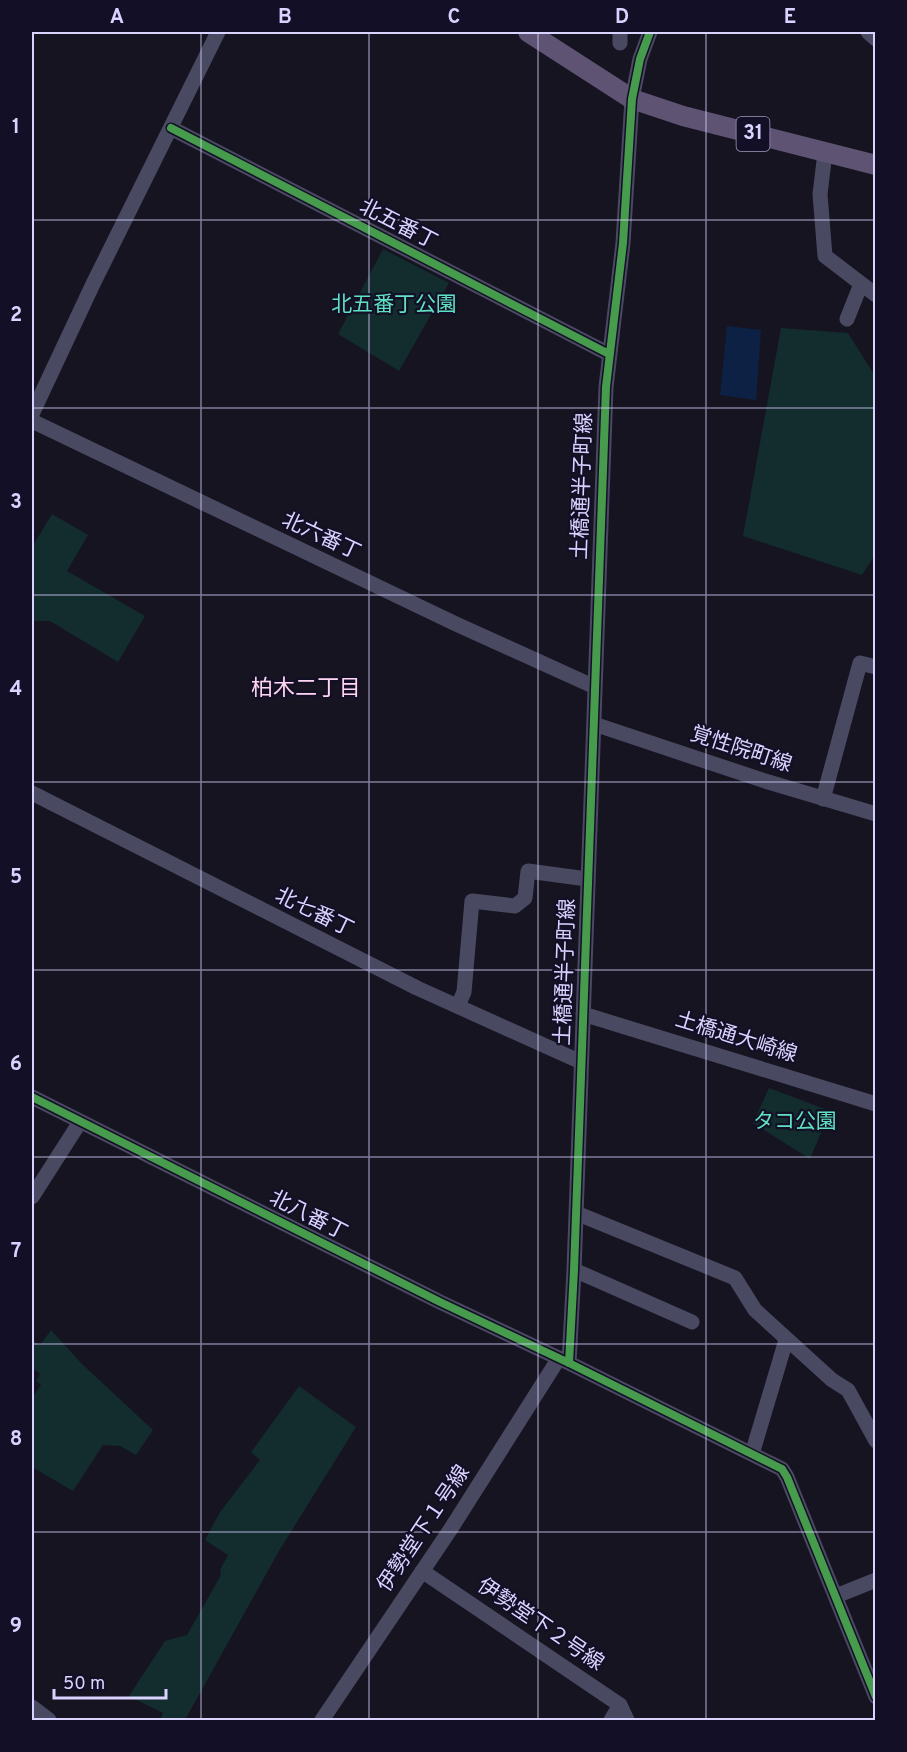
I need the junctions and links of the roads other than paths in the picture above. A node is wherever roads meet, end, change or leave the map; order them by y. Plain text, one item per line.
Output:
1 (218, 32) edge
2 (528, 32) edge
3 (650, 32) edge
4 (868, 32) edge
5 (876, 39) edge
6 (632, 99) junction
7 (171, 128) junction
8 (825, 153) junction
9 (876, 165) edge
10 (861, 284) junction
11 (876, 295) edge
12 (847, 319) dead end
13 (609, 354) junction
14 (32, 414) edge
15 (32, 421) edge
16 (876, 667) edge
17 (595, 687) junction
18 (594, 724) junction
19 (32, 793) edge
20 (823, 799) junction
21 (876, 814) edge
22 (587, 879) junction
23 (458, 1006) junction
24 (583, 1014) junction
25 (581, 1062) junction
26 (32, 1097) edge
27 (876, 1104) edge
28 (80, 1122) junction
29 (32, 1197) edge
30 (576, 1213) junction
31 (574, 1270) junction
32 (692, 1323) dead end
33 (786, 1340) junction
34 (564, 1361) junction
35 (876, 1441) edge
36 (752, 1454) junction
37 (422, 1571) junction
38 (876, 1580) edge
39 (836, 1596) junction
40 (876, 1697) edge
41 (620, 1705) junction
42 (32, 1707) edge
43 (49, 1720) edge
44 (322, 1720) edge
45 (611, 1720) edge
46 (627, 1720) edge

1 - 7 street
2 - 6 main road, 31
3 - 6 street, 土橋通半子町線
4 - 5 street
6 - 8 main road, 31
6 - 13 street, 土橋通半子町線
7 - 13 street, 北五番丁
7 - 14 street
8 - 9 main road, 31
8 - 10 street
10 - 11 street
10 - 12 street
13 - 17 street, 土橋通半子町線
15 - 17 street, 北六番丁
16 - 20 street
17 - 18 street, 土橋通半子町線
18 - 20 street, 覚性院町線
18 - 22 street, 土橋通半子町線
19 - 23 street, 北七番丁
20 - 21 street, 覚性院町線
22 - 23 street
22 - 24 street, 土橋通半子町線
23 - 25 street, 北七番丁
24 - 25 street, 土橋通半子町線
24 - 27 street, 土橋通大崎線
25 - 30 street, 土橋通半子町線
26 - 28 street, 北八番丁
28 - 29 street
28 - 34 street, 北八番丁
30 - 31 street, 土橋通半子町線
30 - 33 street
31 - 32 street
31 - 34 street, 土橋通半子町線
33 - 35 street
33 - 36 street
34 - 36 street
34 - 37 street, 伊勢堂下１号線
36 - 39 street
37 - 41 street, 伊勢堂下２号線
37 - 44 street, 伊勢堂下１号線
38 - 39 street
39 - 40 street
41 - 45 street
41 - 46 street
42 - 43 street

